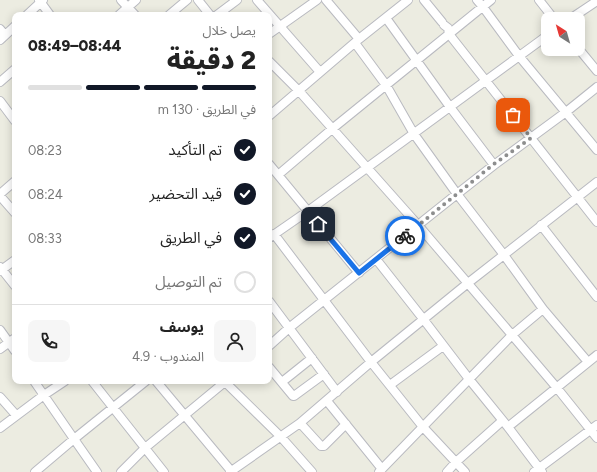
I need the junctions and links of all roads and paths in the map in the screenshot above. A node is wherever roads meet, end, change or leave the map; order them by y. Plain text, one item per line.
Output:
1 (121, 0) edge
2 (136, 0) edge
3 (187, 0) edge
4 (198, 0) edge
5 (237, 0) edge
6 (257, 0) edge
7 (317, 0) edge
8 (326, 0) edge
9 (424, 0) edge
10 (477, 0) edge
11 (491, 0) edge
12 (539, 0) edge
13 (41, 1) edge
14 (404, 1) edge
15 (597, 1) edge
16 (128, 7) junction
17 (483, 7) junction
18 (30, 12) edge
19 (48, 12) edge
20 (122, 12) edge
21 (132, 12) edge
22 (173, 12) edge
23 (208, 12) edge
24 (221, 12) edge
25 (267, 12) edge
26 (548, 12) edge
27 (580, 12) edge
28 (272, 18) edge
29 (386, 18) junction
30 (280, 27) junction
31 (12, 29) edge
32 (272, 32) edge
33 (2, 34) edge
34 (449, 34) junction
35 (357, 40) junction
36 (541, 40) edge
37 (519, 56) junction
38 (584, 56) edge
39 (418, 60) junction
40 (272, 64) edge
41 (12, 72) edge
42 (320, 72) junction
43 (597, 72) edge
44 (486, 81) junction
45 (0, 82) edge
46 (386, 85) junction
47 (597, 87) edge
48 (299, 90) junction
49 (0, 101) edge
50 (450, 107) junction
51 (566, 112) junction
52 (272, 113) edge
53 (12, 117) edge
54 (332, 129) junction
55 (414, 134) junction
56 (531, 138) junction
57 (597, 150) edge
58 (494, 164) junction
59 (272, 168) edge
60 (367, 168) junction
61 (278, 175) junction
62 (597, 182) edge
63 (12, 183) edge
64 (1, 191) edge
65 (457, 194) junction
66 (578, 197) junction
67 (12, 208) edge
68 (308, 212) junction
69 (597, 222) edge
70 (418, 225) junction
71 (541, 226) junction
72 (272, 236) edge
73 (504, 255) junction
74 (376, 259) junction
75 (12, 262) edge
76 (1, 269) edge
77 (359, 273) junction
78 (12, 282) edge
79 (468, 284) junction
80 (597, 297) edge
81 (324, 300) junction
82 (272, 305) edge
83 (543, 309) junction
84 (424, 320) junction
85 (289, 328) junction
86 (0, 330) edge
87 (512, 336) junction
88 (12, 340) edge
89 (272, 343) edge
90 (443, 346) junction
91 (0, 349) edge
92 (597, 355) edge
93 (312, 358) junction
94 (371, 362) junction
95 (588, 362) junction
96 (272, 370) edge
97 (324, 374) junction
98 (469, 380) junction
99 (282, 382) junction
100 (36, 384) edge
101 (60, 384) edge
102 (94, 384) edge
103 (142, 384) edge
104 (158, 384) edge
105 (221, 384) edge
106 (228, 384) edge
107 (390, 385) junction
108 (557, 388) junction
109 (337, 392) junction
110 (44, 395) junction
111 (0, 397) edge
112 (327, 401) junction
113 (113, 408) junction
114 (16, 415) junction
115 (184, 415) junction
116 (502, 421) junction
117 (300, 423) junction
118 (346, 424) junction
119 (423, 427) junction
120 (508, 427) junction
121 (0, 428) edge
122 (594, 428) edge
123 (281, 437) junction
124 (597, 438) edge
125 (74, 439) junction
126 (145, 448) junction
127 (456, 462) junction
128 (40, 471) edge
129 (381, 471) edge
130 (538, 471) edge
131 (97, 472) edge
132 (121, 472) edge
133 (164, 472) edge
134 (231, 472) edge
135 (312, 472) edge
136 (447, 472) edge
137 (465, 472) edge

1 - 16 street
2 - 16 street
3 - 22 street
4 - 23 street
5 - 24 street
6 - 25 street
7 - 30 street
8 - 35 street
9 - 34 street
10 - 17 street
11 - 17 street
12 - 26 street
13 - 18 street
13 - 19 street
14 - 29 street
15 - 27 street
16 - 20 street
16 - 21 street
17 - 34 street
17 - 37 street
28 - 30 street
29 - 35 street
29 - 39 street
30 - 32 street
30 - 42 street
31 - 33 street
34 - 39 street
34 - 44 street
35 - 42 street
35 - 46 street
36 - 37 street
37 - 44 street
37 - 51 street
38 - 43 street
39 - 46 street
39 - 50 street
40 - 48 street
41 - 45 street
42 - 48 street
44 - 50 street
44 - 56 street
46 - 54 street
46 - 55 street
47 - 51 street
48 - 52 street
48 - 54 street
49 - 53 street
50 - 55 street
50 - 58 street
51 - 56 street
51 - 57 street
54 - 60 street
54 - 61 street
55 - 60 street
55 - 65 street
56 - 58 street
56 - 66 street
58 - 65 street
59 - 61 street
60 - 68 street
60 - 70 street
61 - 68 street
62 - 66 street
63 - 64 street
64 - 67 street
65 - 70 street
65 - 73 street
66 - 69 street
66 - 71 street
68 - 72 street
68 - 77 street
70 - 74 street
70 - 79 street
71 - 73 street
71 - 80 street
72 - 81 street
73 - 79 street
73 - 83 street
74 - 77 street
74 - 84 street
75 - 76 street
76 - 78 street
77 - 81 street
79 - 84 street
79 - 87 street
81 - 85 street
81 - 94 street
82 - 85 street
83 - 87 street
83 - 95 street
84 - 90 street
84 - 94 street
85 - 89 street
85 - 93 street
86 - 88 street
87 - 98 street
87 - 108 street
88 - 91 street
90 - 98 street
90 - 107 street
92 - 95 street
93 - 97 street
93 - 99 street
94 - 107 street
94 - 109 street
95 - 108 street
96 - 99 street
97 - 99 street
97 - 109 street
98 - 116 street
98 - 119 street
100 - 110 street
101 - 110 street
102 - 113 street
103 - 113 street
104 - 115 street
105 - 115 street
106 - 123 street
107 - 119 street
108 - 120 street
108 - 122 street
109 - 112 street
110 - 114 street
110 - 125 street
111 - 114 street
112 - 117 street
112 - 118 street
113 - 125 street
113 - 126 street
114 - 121 street
115 - 126 street
115 - 134 street
116 - 120 street
116 - 127 street
117 - 118 street
117 - 123 street
118 - 129 street
119 - 127 street
119 - 129 street
120 - 130 street
122 - 124 street
122 - 130 street
123 - 134 street
123 - 135 street
125 - 128 street
125 - 131 street
126 - 132 street
126 - 133 street
127 - 136 street
127 - 137 street

